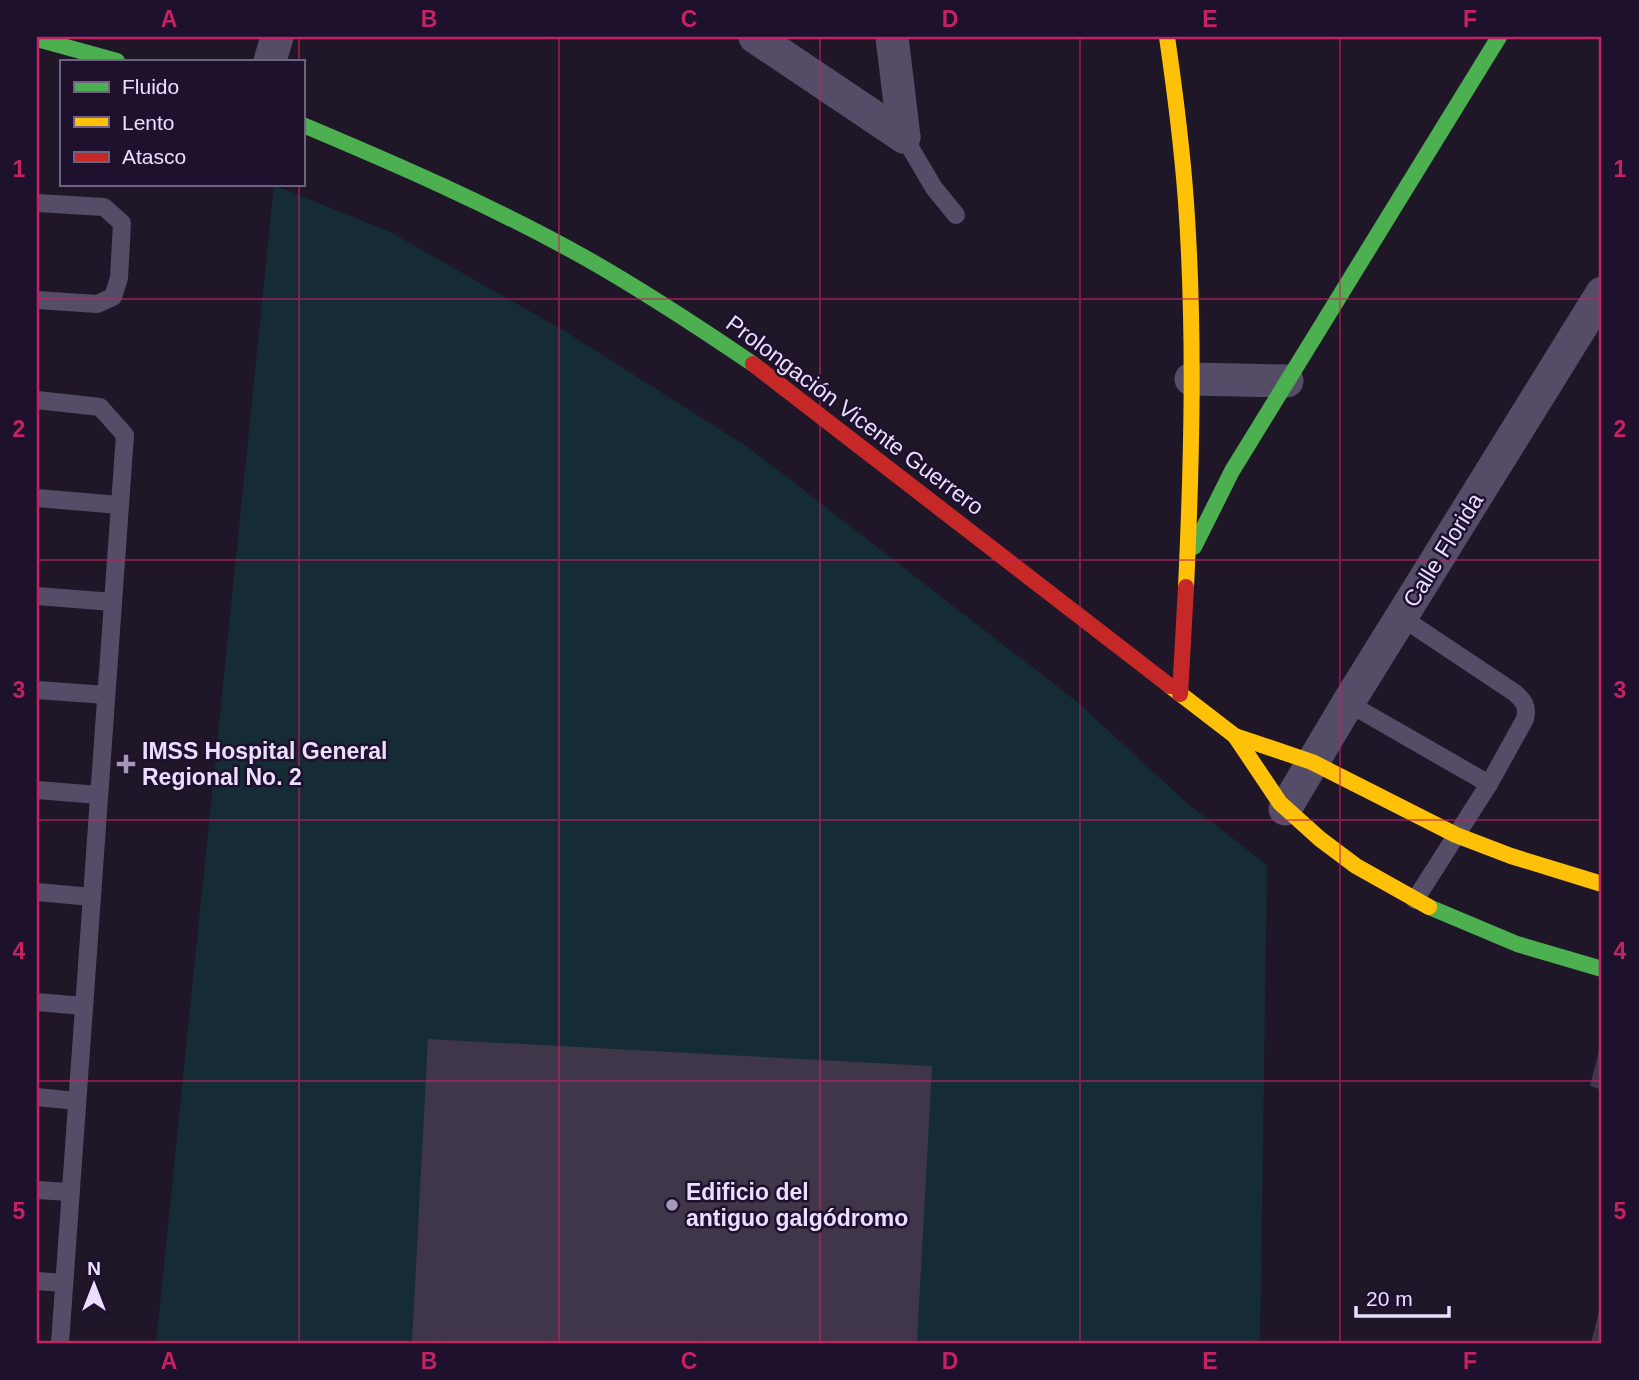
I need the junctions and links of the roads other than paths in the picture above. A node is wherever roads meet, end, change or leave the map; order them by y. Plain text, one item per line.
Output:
1 (277, 37) edge
2 (755, 37) edge
3 (892, 37) edge
4 (1167, 37) edge
5 (1499, 37) edge
6 (37, 39) edge
7 (113, 60) edge
8 (270, 60) edge
9 (304, 125) edge
10 (908, 145) junction
11 (37, 203) edge
12 (956, 215) dead end
13 (1602, 293) edge
14 (37, 300) edge
15 (1191, 379) junction
16 (1287, 381) junction
17 (37, 400) edge
18 (37, 498) edge
19 (119, 505) junction
20 (1189, 558) junction
21 (37, 596) edge
22 (113, 602) junction
23 (1401, 617) junction
24 (37, 690) edge
25 (1180, 694) junction
26 (106, 695) junction
27 (1348, 703) junction
28 (1235, 736) junction
29 (1312, 762) junction
30 (1489, 784) junction
31 (37, 790) edge
32 (99, 795) junction
33 (1285, 809) junction
34 (1456, 835) junction
35 (1602, 884) edge
36 (37, 892) edge
37 (92, 897) junction
38 (1415, 900) junction
39 (1602, 969) edge
40 (37, 1002) edge
41 (83, 1006) junction
42 (37, 1097) edge
43 (77, 1101) junction
44 (37, 1190) edge
45 (71, 1192) junction
46 (37, 1281) edge
47 (64, 1283) junction
48 (60, 1343) edge

1 - 8 street
2 - 10 street
3 - 10 street
4 - 15 main road
5 - 16 main road
6 - 7 main road
9 - 25 main road, Prolongación Vicente Guerrero
10 - 12 lane
11 - 14 lane
13 - 23 street, Calle Florida
15 - 16 street
15 - 20 main road
16 - 20 main road
17 - 19 lane
18 - 19 lane
19 - 22 lane
20 - 25 main road
21 - 22 lane
22 - 26 lane
23 - 27 street, Calle Florida
23 - 30 lane
24 - 26 lane
25 - 28 main road, Prolongación Vicente Guerrero
26 - 32 lane
27 - 29 street, Calle Florida
27 - 30 lane
28 - 29 main road, Prolongación Vicente Guerrero
28 - 33 main road, Prolongación Vicente Guerrero
29 - 33 street, Calle Florida
29 - 34 main road, Prolongación Vicente Guerrero
30 - 34 lane
31 - 32 lane
32 - 37 lane
33 - 38 main road, Prolongación Vicente Guerrero
34 - 35 main road, Prolongación Vicente Guerrero
34 - 38 lane
36 - 37 lane
37 - 41 lane
38 - 39 main road, Prolongación Vicente Guerrero
40 - 41 lane
41 - 43 lane
42 - 43 lane
43 - 45 lane
44 - 45 lane
45 - 47 lane
46 - 47 lane
47 - 48 lane

